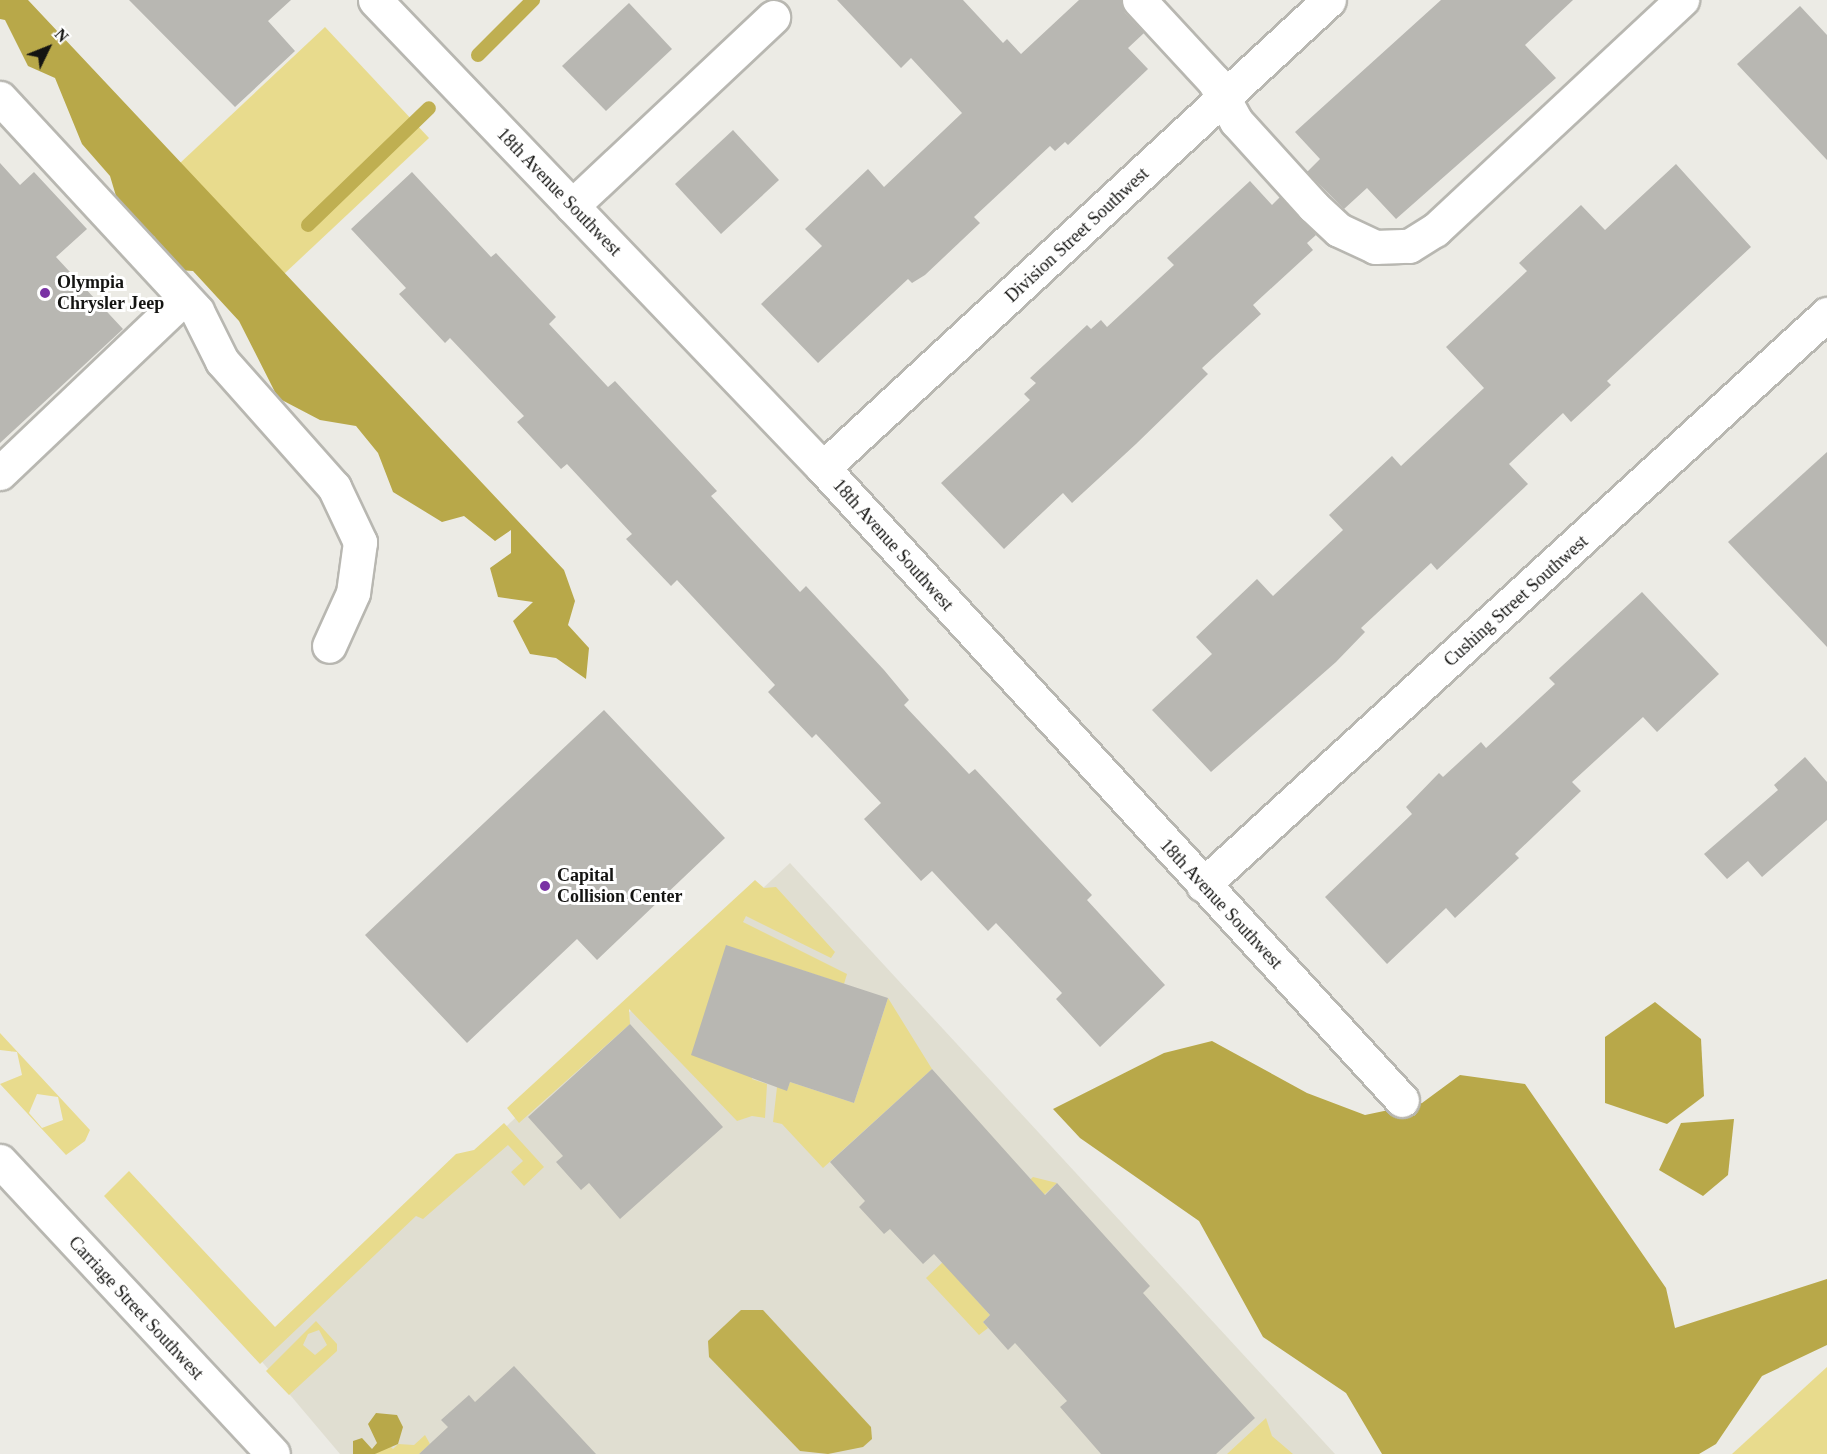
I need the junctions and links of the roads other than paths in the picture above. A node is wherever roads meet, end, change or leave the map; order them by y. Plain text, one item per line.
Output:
1 (375, 0) edge
2 (1139, 0) edge
3 (1329, 0) edge
4 (1682, 0) edge
5 (773, 17) dead end
6 (0, 98) edge
7 (1223, 99) junction
8 (572, 206) junction
9 (184, 298) junction
10 (1827, 314) edge
11 (823, 468) junction
12 (0, 473) edge
13 (329, 646) dead end
14 (1203, 885) junction
15 (1402, 1100) dead end
16 (0, 1161) edge
17 (273, 1454) edge

1 - 8 street, 18th Avenue Southwest
2 - 7 street
3 - 7 street, Division Street Southwest
4 - 7 street
5 - 8 street
6 - 9 street
7 - 11 street, Division Street Southwest
8 - 11 street, 18th Avenue Southwest
9 - 12 street
9 - 13 street
10 - 14 street, Cushing Street Southwest
11 - 14 street, 18th Avenue Southwest
14 - 15 street, 18th Avenue Southwest
16 - 17 street, Carriage Street Southwest

